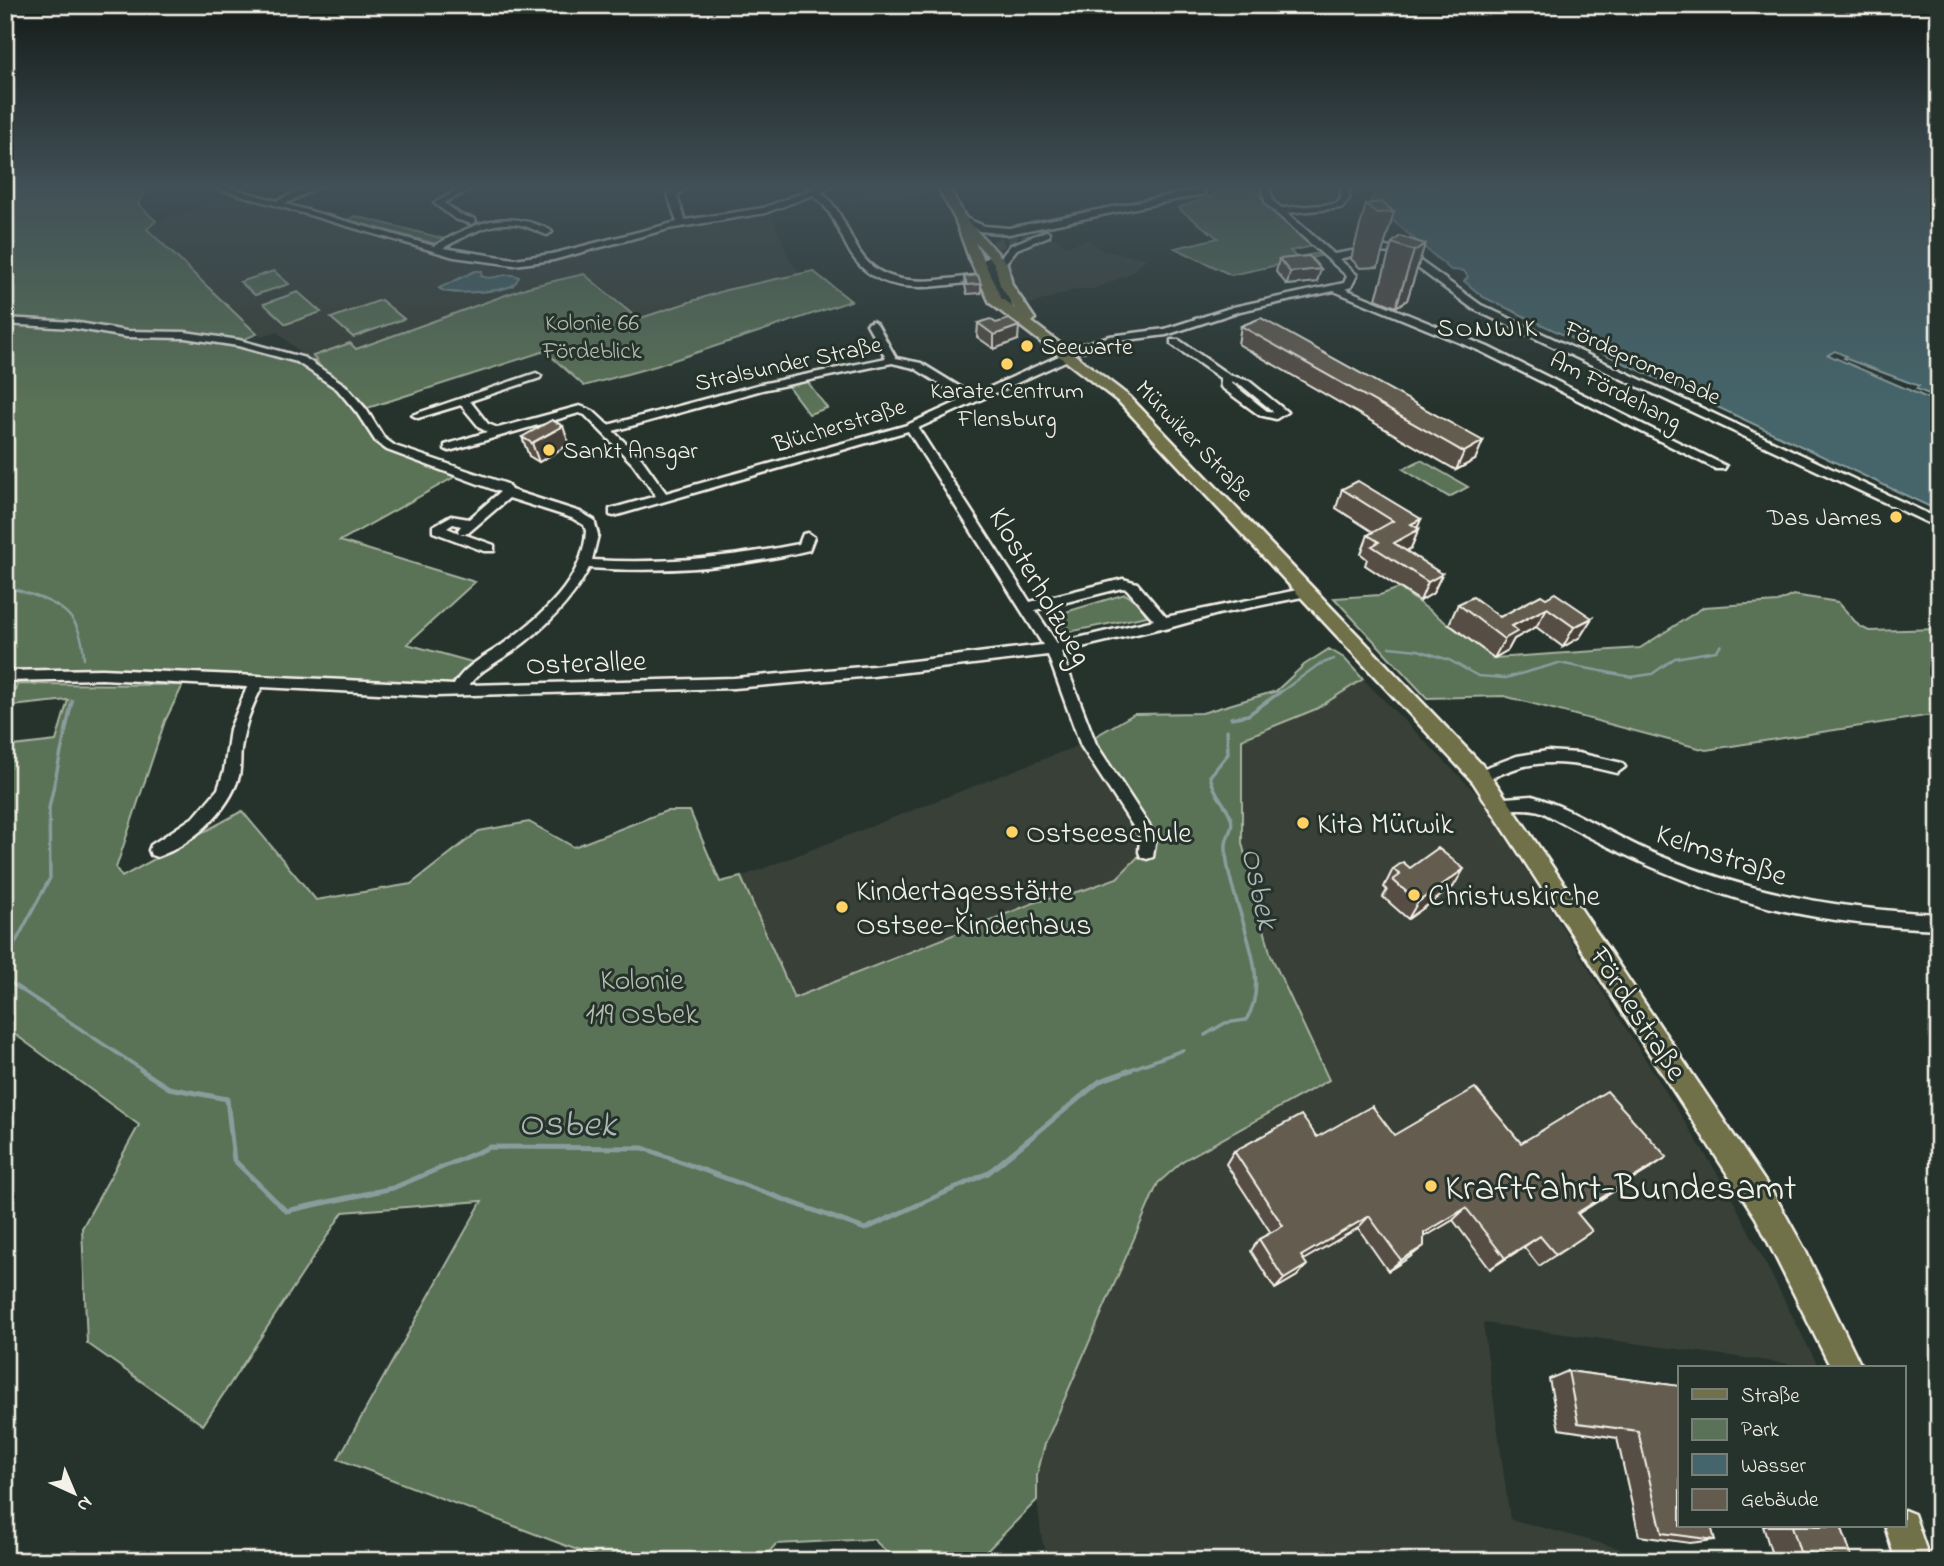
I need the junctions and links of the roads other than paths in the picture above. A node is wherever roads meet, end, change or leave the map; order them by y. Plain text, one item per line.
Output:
1 (484, 259) edge
2 (535, 259) edge
3 (861, 259) edge
4 (976, 259) edge
5 (997, 259) tunnel mouth
6 (1335, 259) edge
7 (1412, 259) edge
8 (995, 261) junction
9 (983, 278) junction
10 (1338, 289) junction
11 (1011, 314) junction
12 (5, 321) edge
13 (872, 324) dead end
14 (1037, 333) junction
15 (1172, 338) junction
16 (1066, 354) junction
17 (891, 360) junction
18 (536, 376) dead end
19 (1225, 377) junction
20 (972, 399) junction
21 (463, 400) junction
22 (418, 415) dead end
23 (911, 427) junction
24 (606, 429) junction
25 (497, 432) junction
26 (449, 447) dead end
27 (1720, 466) dead end
28 (507, 493) junction
29 (663, 498) junction
30 (614, 512) dead end
31 (470, 523) junction
32 (1939, 524) edge
33 (458, 537) junction
34 (808, 537) dead end
35 (489, 548) dead end
36 (584, 564) junction
37 (1307, 592) junction
38 (1028, 607) junction
39 (1165, 624) junction
40 (1053, 649) junction
41 (5, 676) edge
42 (258, 681) junction
43 (458, 691) junction
44 (1617, 767) dead end
45 (1480, 776) junction
46 (1498, 803) junction
47 (157, 850) dead end
48 (1147, 852) dead end
49 (1939, 922) edge
50 (1846, 1366) edge
51 (1903, 1528) edge
52 (1913, 1561) edge

1 - 2 street
3 - 9 street
4 - 9 main road, Mürwiker Straße
5 - 8 street
6 - 10 street
7 - 32 street, Fördepromenade
8 - 11 street
8 - 14 main road, Mürwiker Straße
9 - 11 main road, Mürwiker Straße
10 - 15 street, Blücherstraße
10 - 27 street, Am Fördehang
11 - 14 main road, Mürwiker Straße
12 - 28 street
13 - 17 street
14 - 16 main road, Mürwiker Straße
15 - 16 street, Blücherstraße
15 - 19 street
16 - 20 street, Blücherstraße
16 - 37 main road, Mürwiker Straße
17 - 20 street, Stralsunder Straße
17 - 24 street, Stralsunder Straße
18 - 21 street
19 - 19 street
20 - 23 street, Blücherstraße
21 - 22 street
21 - 25 street
23 - 29 street, Blücherstraße
23 - 38 street, Klosterholzweg
24 - 25 street
24 - 29 street
25 - 26 street
28 - 31 street
28 - 36 street
29 - 30 street, Blücherstraße
31 - 33 street
31 - 33 street
33 - 35 street
34 - 36 street
36 - 43 street
37 - 39 street, Osterallee
37 - 45 main road, Fördestraße
38 - 39 street
38 - 40 street, Klosterholzweg
39 - 40 street, Osterallee
40 - 43 street, Osterallee
40 - 48 street, Klosterholzweg
41 - 42 street, Osterallee
42 - 43 street, Osterallee
42 - 47 street
44 - 45 street
45 - 46 main road, Fördestraße
46 - 49 street, Kelmstraße
46 - 50 main road, Fördestraße
51 - 52 main road

